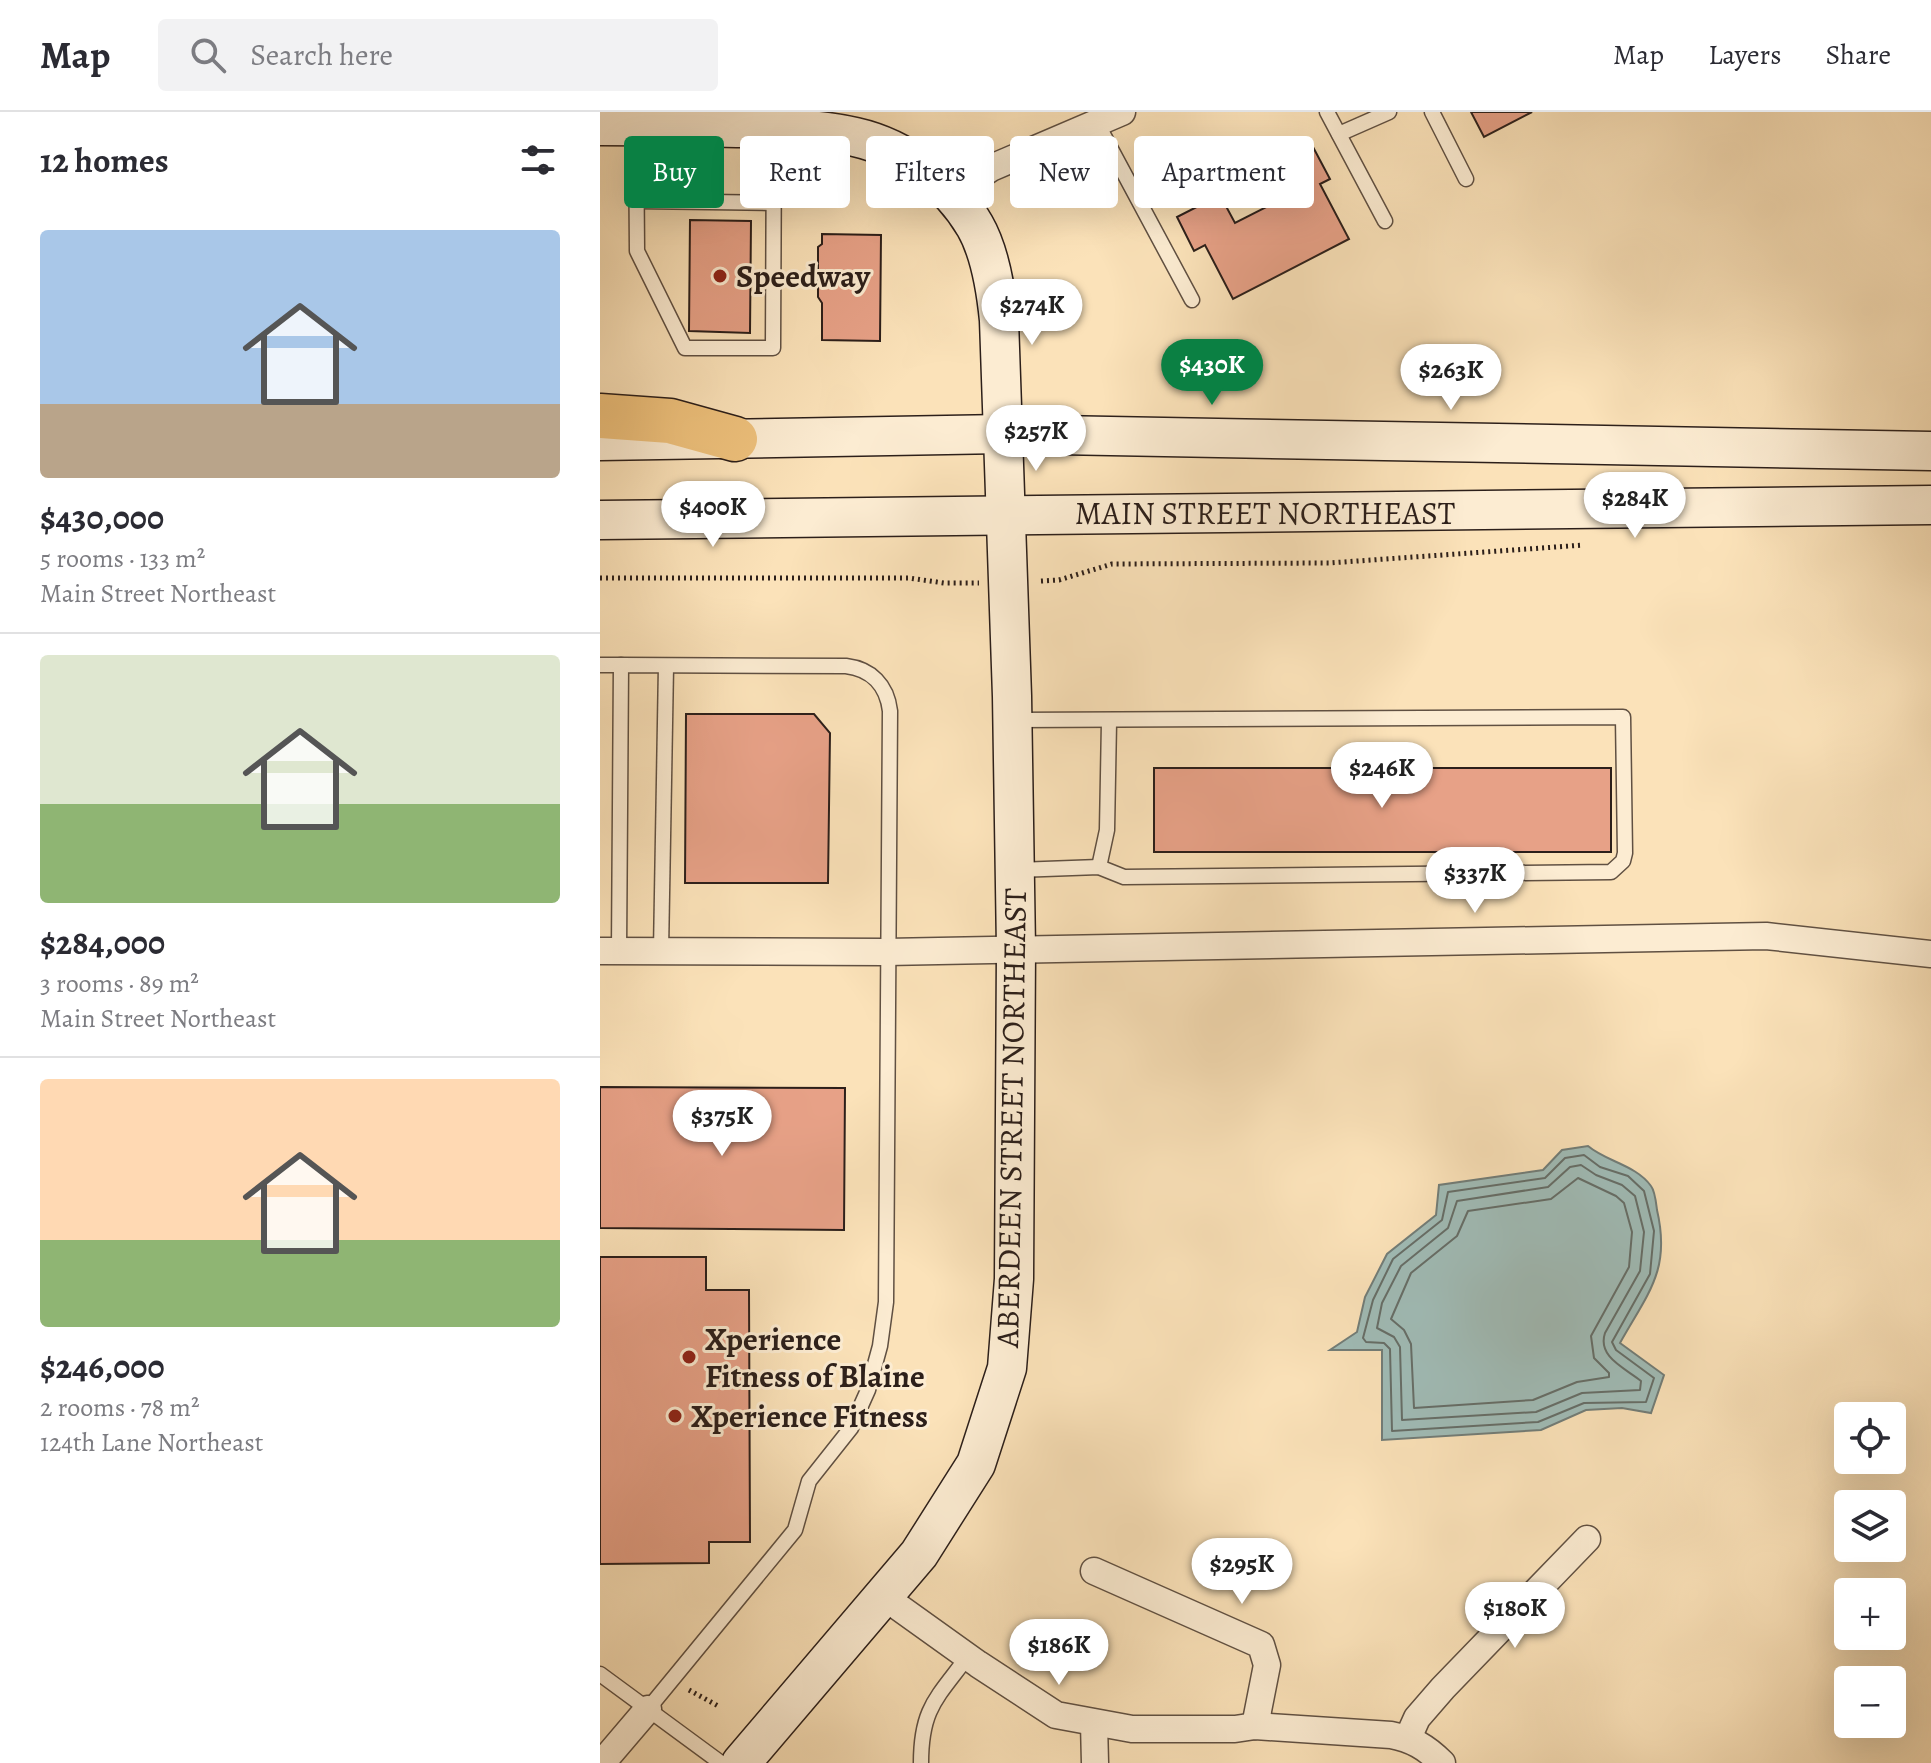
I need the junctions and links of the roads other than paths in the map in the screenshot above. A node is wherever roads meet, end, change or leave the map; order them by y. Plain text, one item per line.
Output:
1 (1122, 112) edge
2 (1327, 112) edge
3 (1389, 112) edge
4 (1432, 112) edge
5 (625, 121) edge
6 (1097, 123) junction
7 (774, 129) junction
8 (1339, 134) junction
9 (774, 136) edge
10 (866, 141) edge
11 (994, 167) edge
12 (1466, 179) dead end
13 (637, 208) edge
14 (774, 208) edge
15 (961, 208) edge
16 (1385, 221) dead end
17 (1192, 300) dead end
18 (600, 416) edge
19 (1003, 434) junction
20 (735, 439) junction
21 (600, 441) edge
22 (1931, 451) edge
23 (1931, 505) edge
24 (1006, 515) junction
25 (600, 520) edge
26 (600, 665) edge
27 (621, 665) junction
28 (666, 666) junction
29 (1013, 720) junction
30 (1109, 722) junction
31 (1099, 867) junction
32 (1014, 870) junction
33 (1016, 949) junction
34 (609, 951) edge
35 (661, 951) junction
36 (886, 952) junction
37 (1931, 954) edge
38 (1587, 1539) dead end
39 (1094, 1571) dead end
40 (883, 1596) junction
41 (968, 1656) junction
42 (600, 1674) edge
43 (648, 1709) junction
44 (1094, 1723) junction
45 (1255, 1726) junction
46 (1408, 1738) junction
47 (603, 1758) edge
48 (721, 1763) edge
49 (741, 1763) edge
50 (921, 1763) edge
51 (1095, 1763) edge
52 (1442, 1763) edge

1 - 6 street
2 - 8 lane
3 - 8 lane
4 - 12 lane
5 - 7 main road, ABERDEEN STREET NORTHEAST
6 - 11 street
6 - 17 lane
7 - 9 lane
7 - 10 main road, ABERDEEN STREET NORTHEAST
8 - 16 lane
13 - 14 lane
15 - 19 main road, ABERDEEN STREET NORTHEAST
18 - 20 highway
19 - 20 main road
19 - 22 main road
19 - 24 main road, ABERDEEN STREET NORTHEAST
20 - 21 main road
23 - 24 main road, MAIN STREET NORTHEAST
24 - 25 main road, MAIN STREET NORTHEAST
24 - 29 main road, ABERDEEN STREET NORTHEAST
26 - 27 lane
27 - 28 lane
27 - 34 lane
28 - 35 lane
28 - 36 lane
29 - 30 lane
29 - 32 main road, ABERDEEN STREET NORTHEAST
30 - 31 lane
30 - 31 lane
31 - 32 lane
32 - 33 main road, ABERDEEN STREET NORTHEAST
33 - 36 street
33 - 37 street
33 - 40 main road, ABERDEEN STREET NORTHEAST
34 - 35 street
35 - 36 street
36 - 43 lane
38 - 46 street
39 - 45 street
40 - 41 street
40 - 49 main road, ABERDEEN STREET NORTHEAST
41 - 44 street
41 - 50 lane
42 - 43 lane
43 - 47 street
43 - 48 lane
44 - 45 street
44 - 51 street
45 - 46 street
46 - 52 street

